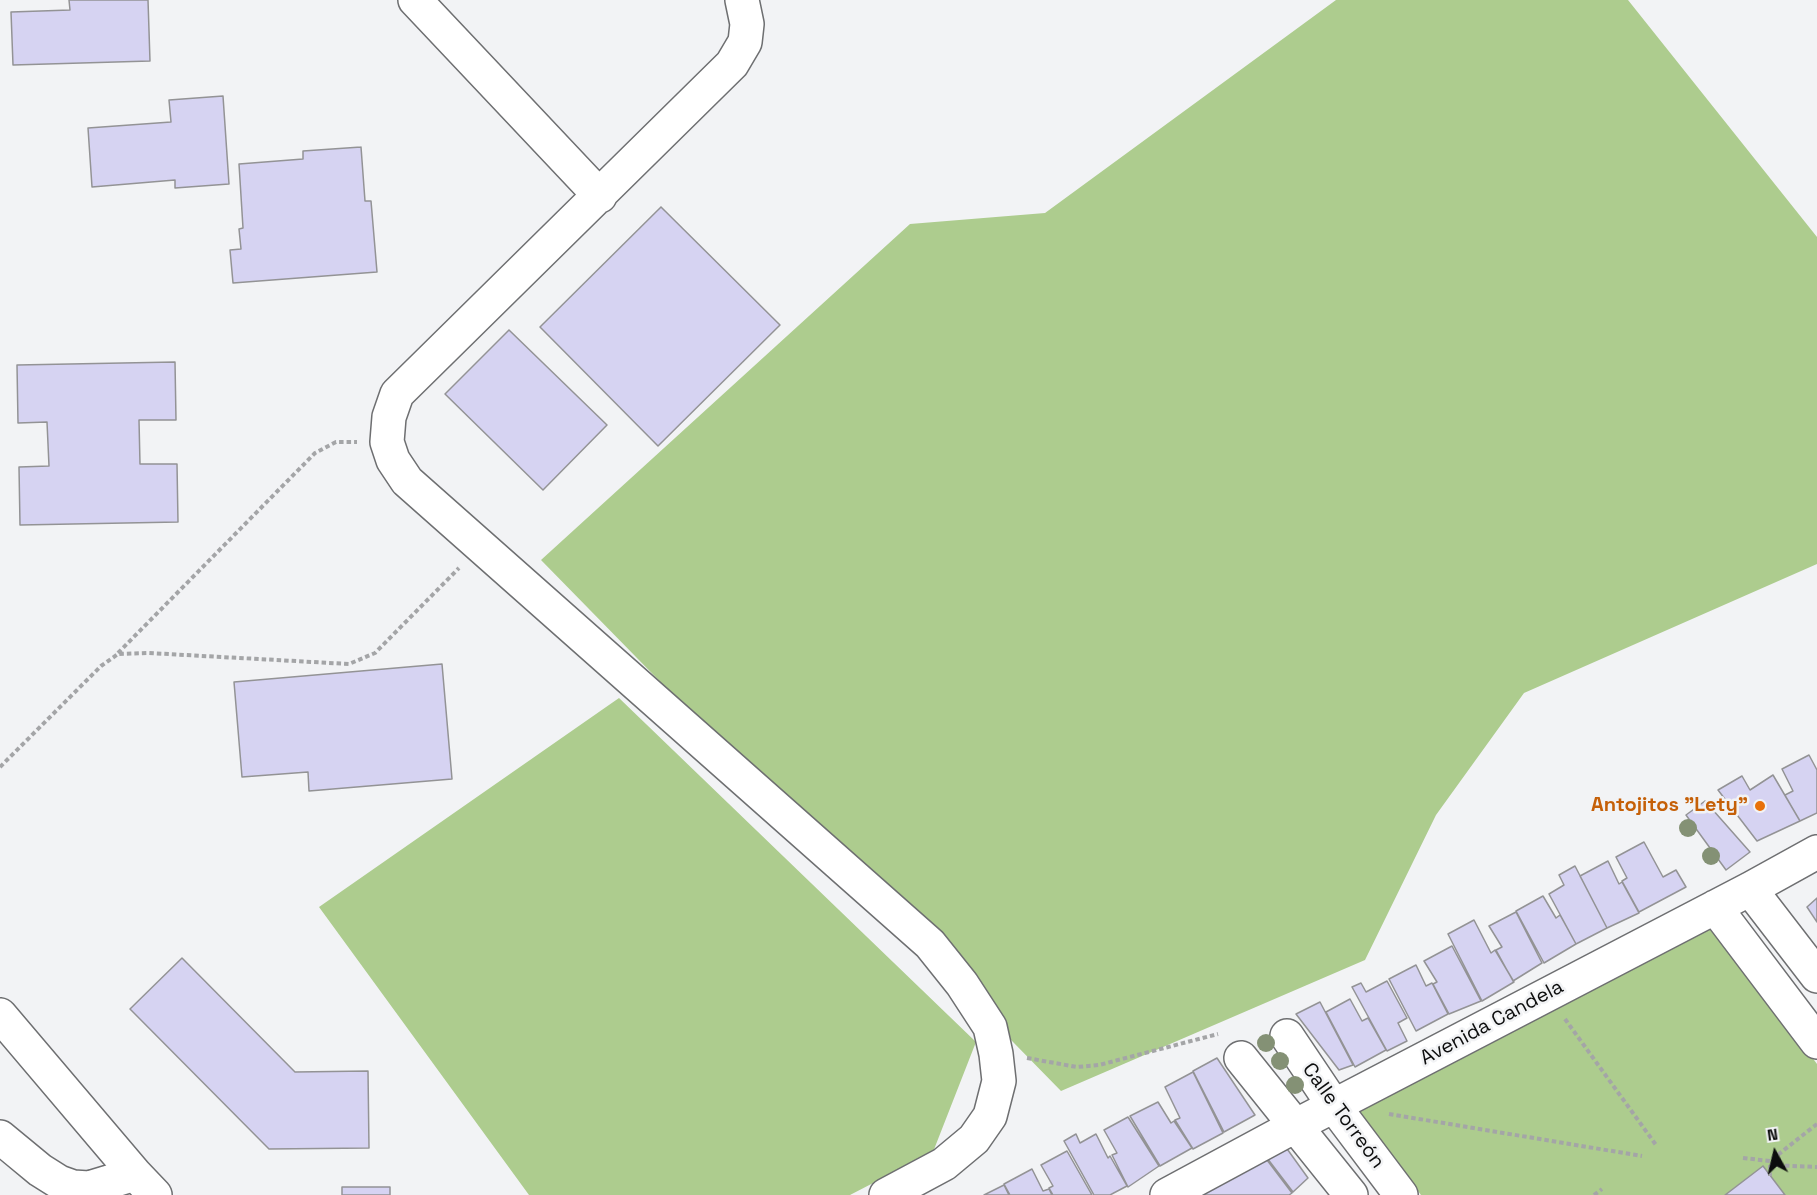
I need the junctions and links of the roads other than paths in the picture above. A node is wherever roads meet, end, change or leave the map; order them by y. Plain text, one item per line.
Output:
1 (415, 0) edge
2 (741, 0) edge
3 (600, 196) junction
4 (1817, 852) edge
5 (1750, 889) junction
6 (1714, 907) junction
7 (1817, 976) edge
8 (0, 1015) edge
9 (1287, 1036) dead end
10 (1817, 1042) edge
11 (1233, 1045) road end
12 (1334, 1106) junction
13 (1295, 1126) junction
14 (0, 1137) edge
15 (145, 1185) edge
16 (886, 1195) edge
17 (1167, 1195) edge
18 (1351, 1195) edge
19 (1401, 1195) edge

1 - 3 street
2 - 3 street
3 - 16 street
4 - 5 street, Avenida Candela
5 - 6 street, Avenida Candela
5 - 7 street
6 - 10 street
6 - 12 street, Avenida Candela
8 - 15 street
9 - 12 street, Calle Torreón
11 - 13 street, Calle Torreón
12 - 13 street, Avenida Candela
12 - 19 street, Calle Torreón
13 - 17 street, Avenida Candela
13 - 18 street, Calle Torreón
14 - 15 street

